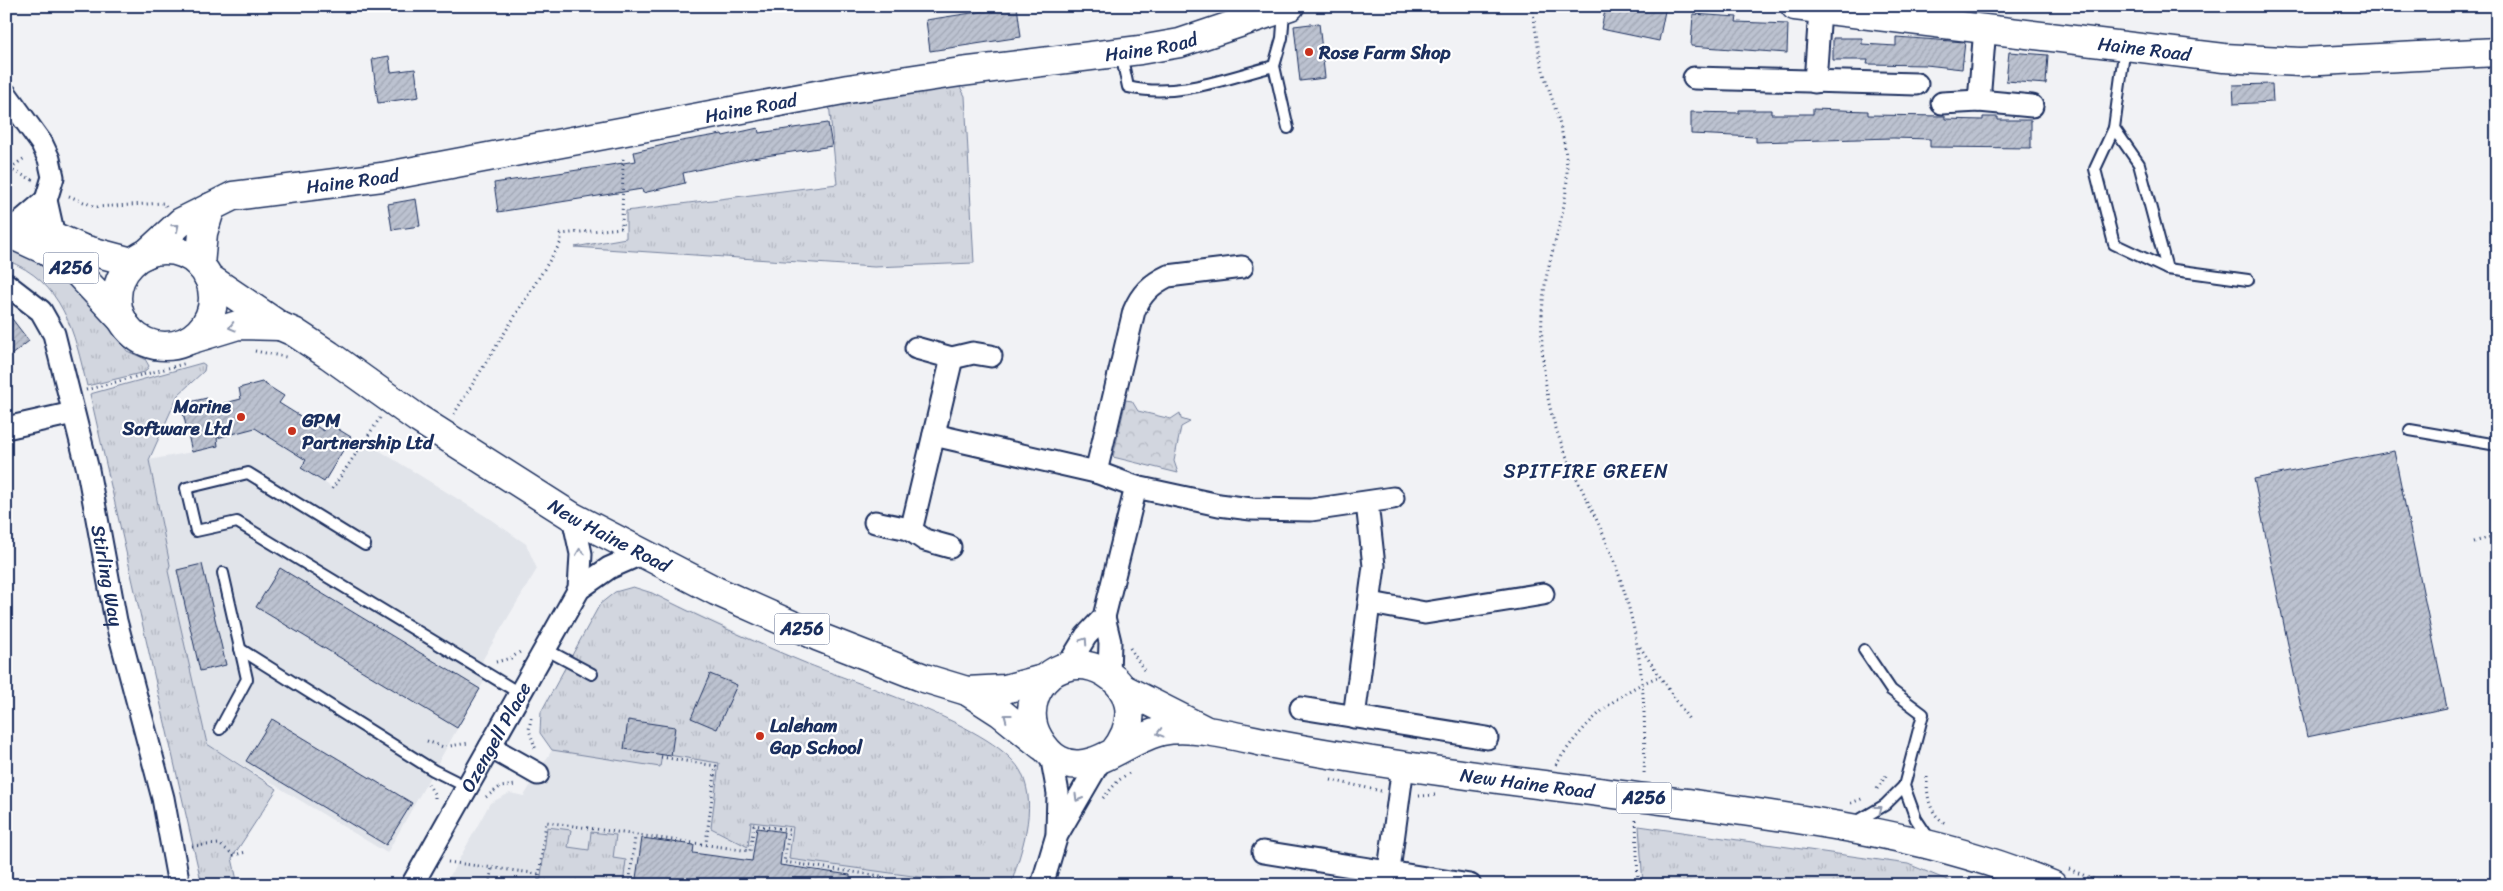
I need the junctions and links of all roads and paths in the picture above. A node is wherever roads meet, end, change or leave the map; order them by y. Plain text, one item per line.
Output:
1 (1532, 6) edge
2 (1287, 7) edge
3 (1807, 8) edge
4 (1985, 28) junction
5 (2125, 46) junction
6 (2497, 52) edge
7 (1121, 53) junction
8 (1274, 66) junction
9 (1694, 78) dead end
10 (1815, 82) junction
11 (1917, 84) dead end
12 (6, 94) edge
13 (1979, 101) junction
14 (1942, 102) dead end
15 (2032, 106) dead end
16 (1288, 128) dead end
17 (2114, 128) junction
18 (623, 133) junction
19 (9, 169) dead end
20 (48, 194) junction
21 (164, 203) dead end
22 (211, 207) junction
23 (11, 225) edge
24 (54, 236) junction
25 (139, 258) junction
26 (1242, 267) dead end
27 (2167, 270) junction
28 (204, 271) junction
29 (2248, 280) dead end
30 (6, 284) edge
31 (123, 321) junction
32 (280, 326) junction
33 (916, 348) dead end
34 (250, 350) dead end
35 (190, 351) junction
36 (991, 356) dead end
37 (289, 358) dead end
38 (952, 358) junction
39 (83, 390) dead end
40 (373, 412) dead end
41 (73, 413) junction
42 (380, 417) junction
43 (460, 421) dead end
44 (388, 422) dead end
45 (6, 428) edge
46 (2410, 430) dead end
47 (934, 435) junction
48 (2497, 445) edge
49 (1096, 472) junction
50 (1136, 487) junction
51 (332, 489) dead end
52 (1393, 498) dead end
53 (1367, 503) junction
54 (573, 516) junction
55 (876, 522) dead end
56 (911, 531) junction
57 (2497, 535) edge
58 (2474, 542) dead end
59 (365, 545) dead end
60 (950, 547) dead end
61 (642, 554) junction
62 (223, 573) dead end
63 (579, 589) junction
64 (1543, 594) dead end
65 (1371, 603) junction
66 (1104, 617) junction
67 (1638, 645) junction
68 (240, 649) junction
69 (545, 649) junction
70 (522, 650) dead end
71 (1864, 650) dead end
72 (488, 661) dead end
73 (1057, 672) junction
74 (592, 674) dead end
75 (1658, 676) junction
76 (1116, 682) junction
77 (1642, 682) junction
78 (967, 691) junction
79 (519, 693) junction
80 (1301, 708) dead end
81 (532, 716) dead end
82 (1354, 717) junction
83 (1690, 721) dead end
84 (220, 729) dead end
85 (1208, 731) junction
86 (1487, 738) dead end
87 (427, 741) dead end
88 (481, 744) junction
89 (1047, 751) junction
90 (661, 758) dead end
91 (1115, 761) junction
92 (1404, 766) junction
93 (1553, 770) dead end
94 (537, 773) junction
95 (1326, 778) dead end
96 (1644, 780) dead end
97 (427, 782) dead end
98 (1904, 786) junction
99 (467, 787) junction
100 (1400, 794) junction
101 (1445, 796) dead end
102 (484, 800) dead end
103 (435, 805) dead end
104 (1097, 806) dead end
105 (1636, 816) dead end
106 (1848, 826) junction
107 (1057, 835) junction
108 (635, 837) dead end
109 (706, 843) junction
110 (1934, 845) junction
111 (188, 846) dead end
112 (246, 852) dead end
113 (1263, 852) dead end
114 (451, 854) dead end
115 (447, 862) junction
116 (492, 868) junction
117 (442, 869) dead end
118 (540, 874) junction
119 (1388, 878) edge
120 (179, 885) edge
121 (412, 885) edge
122 (490, 885) edge
123 (538, 885) edge
124 (629, 885) edge
125 (880, 885) edge
126 (1042, 885) edge
127 (1470, 885) edge
128 (1638, 885) edge
129 (2052, 885) edge

1 - 67 path
2 - 7 main road, Haine Road
2 - 8 lane
3 - 4 main road, Haine Road
3 - 10 street
4 - 5 main road, Haine Road
4 - 13 street
5 - 6 main road, Haine Road
5 - 17 lane
7 - 8 lane
7 - 18 main road, Haine Road
8 - 16 lane
9 - 10 street
10 - 11 street
12 - 20 street
13 - 14 street
13 - 15 street
17 - 27 lane
17 - 27 lane
18 - 22 main road, Haine Road
18 - 43 path
19 - 20 path
20 - 21 path
20 - 23 street
20 - 24 street
25 -> 22 main road, Haine Road
22 - 28 main road
23 - 24 main road, A256
23 - 31 main road, A256
24 - 25 main road, A256
25 - 28 main road
25 - 31 main road
26 - 49 street
27 - 29 lane
28 - 32 main road, New Haine Road / A256
28 - 35 main road
30 - 41 street, Stirling Way
31 - 35 main road
32 -> 35 main road, New Haine Road / A256
32 - 54 main road, New Haine Road / A256
33 - 38 street
34 - 37 path
35 - 39 path
36 - 38 street
38 - 47 street
40 - 42 path
41 - 45 street
41 - 120 street, Stirling Way
42 - 44 path
42 - 51 path
46 - 48 lane
47 - 49 street
47 - 56 street
49 - 50 street
50 - 53 street
50 - 66 street
52 - 53 street
53 - 65 street
54 - 61 main road, New Haine Road / A256
63 -> 54 street, Ozengell Place
55 - 56 street
56 - 60 street
57 - 58 path
59 - 79 lane
61 - 63 street, Ozengell Place
61 - 78 main road, New Haine Road / A256
62 - 68 lane
63 - 69 street, Ozengell Place
64 - 65 street
65 - 82 street
73 -> 66 street
66 - 76 street
67 - 75 path
67 - 77 path
68 - 84 lane
68 - 99 lane
69 - 74 lane
69 - 79 street, Ozengell Place
70 - 72 path
71 - 98 lane
73 - 76 main road, New Haine Road
73 - 78 main road, New Haine Road / A256
73 - 89 main road
75 - 77 path
75 - 83 path
76 - 85 main road, New Haine Road / A256
76 - 91 main road
77 - 93 path
77 - 96 path
89 -> 78 main road, New Haine Road / A256
79 - 88 street, Ozengell Place
80 - 82 street
81 - 94 path
82 - 86 street
85 -> 91 main road, New Haine Road / A256
85 - 92 main road, New Haine Road / A256
87 - 88 path
88 - 94 street
88 - 99 street, Ozengell Place
89 - 91 main road, New Haine Road
89 - 107 street
90 - 109 path
91 - 104 path
91 -> 107 street
92 - 100 street
92 - 106 main road, New Haine Road / A256
94 - 102 path
95 - 100 path
97 - 103 path
106 -> 98 lane
98 - 110 lane
99 - 121 street, Ozengell Place
100 - 101 path
100 - 119 street
105 - 128 path
106 - 110 main road, New Haine Road / A256
107 - 126 street
108 - 124 path
109 - 118 path
109 - 125 path
110 - 129 main road, New Haine Road / A256
111 - 112 path
113 - 119 street
114 - 115 path
115 - 116 path
115 - 117 path
116 - 118 path
116 - 122 path
118 - 123 path
119 - 127 street

